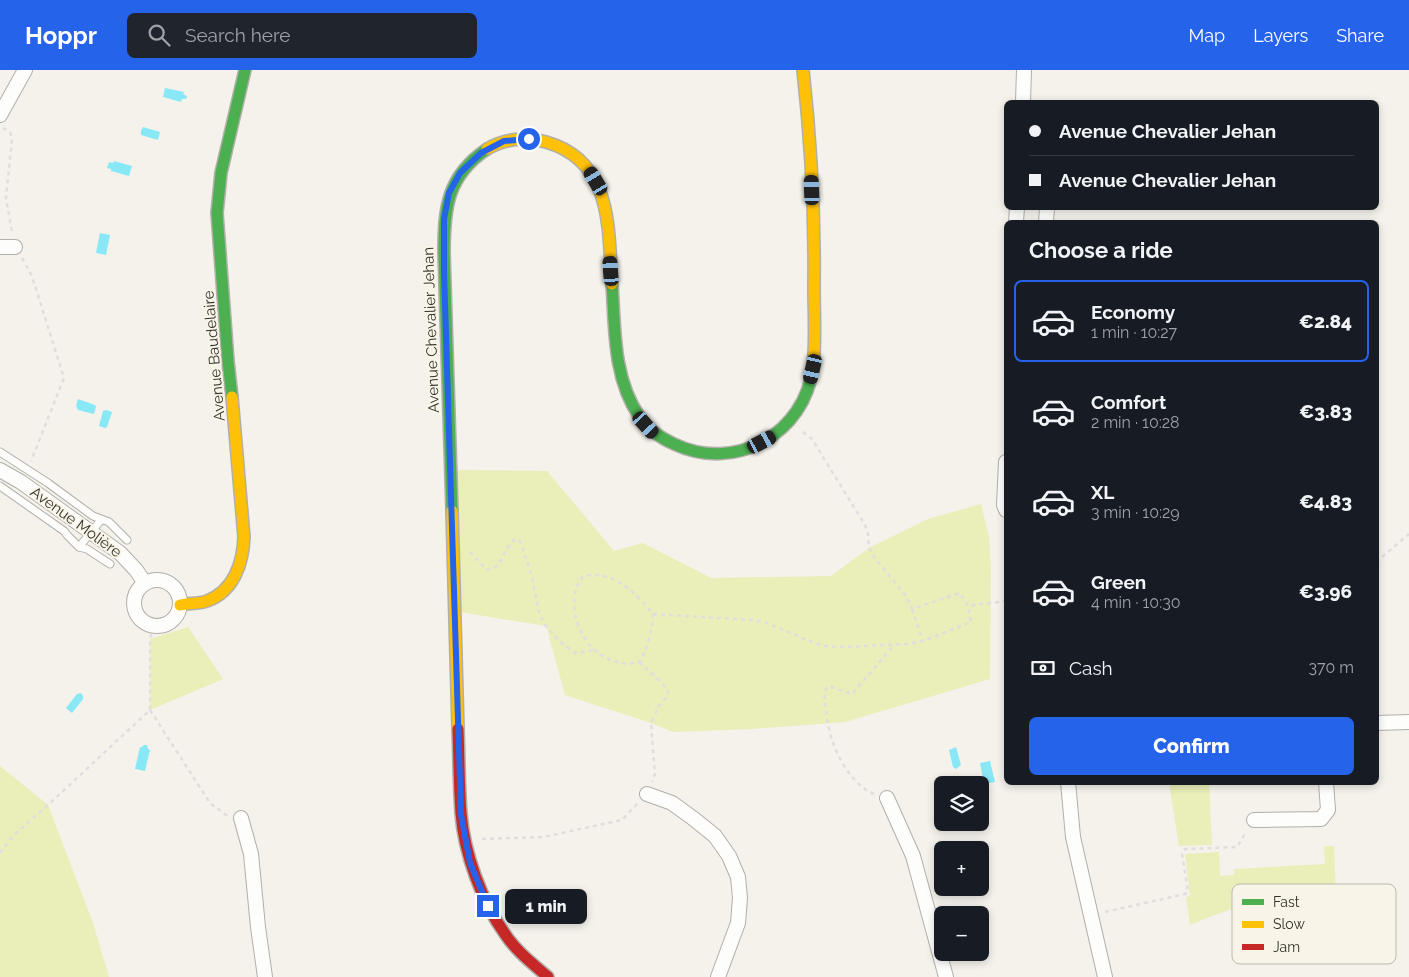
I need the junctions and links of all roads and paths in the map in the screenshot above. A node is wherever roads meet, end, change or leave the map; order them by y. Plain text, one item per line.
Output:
1 (25, 70) edge
2 (245, 70) edge
3 (803, 70) edge
4 (1024, 70) edge
5 (1022, 100) edge
6 (0, 115) edge
7 (0, 126) edge
8 (0, 247) edge
9 (15, 247) junction
10 (790, 422) junction
11 (0, 452) edge
12 (27, 469) junction
13 (0, 470) edge
14 (0, 486) edge
15 (101, 520) junction
16 (91, 532) junction
17 (1409, 534) edge
18 (127, 540) dead end
19 (79, 547) junction
20 (452, 553) junction
21 (1379, 559) edge
22 (110, 564) dead end
23 (144, 583) junction
24 (1004, 601) edge
25 (180, 605) junction
26 (968, 606) junction
27 (912, 609) junction
28 (653, 614) junction
29 (153, 626) junction
30 (923, 641) junction
31 (893, 646) junction
32 (595, 650) junction
33 (639, 662) junction
34 (150, 710) junction
35 (1409, 722) edge
36 (1379, 723) edge
37 (1068, 785) edge
38 (1326, 785) edge
39 (647, 794) junction
40 (887, 798) joint
41 (241, 818) joint
42 (1254, 820) joint
43 (466, 839) junction
44 (0, 853) edge
45 (1090, 915) junction
46 (265, 977) edge
47 (548, 977) edge
48 (718, 977) edge
49 (946, 977) edge
50 (1104, 977) edge

1 - 6 street
2 - 25 street, Avenue Baudelaire
3 - 10 street, Avenue Chevalier Jehan
4 - 5 street
7 - 9 path
8 - 9 street
9 - 12 path
10 - 20 street, Avenue Chevalier Jehan
10 - 27 path
11 - 12 lane
12 - 15 lane
13 - 16 street, Avenue Molière
14 - 19 lane
15 - 16 lane
15 - 18 lane
16 - 19 lane
16 - 23 street, Avenue Molière
17 - 21 path
19 - 22 lane
20 - 32 path
20 - 43 street, Avenue Chevalier Jehan
23 - 25 street
23 - 29 street
24 - 26 path
25 - 29 street
26 - 27 path
26 - 30 path
27 - 30 path
28 - 31 path
28 - 32 path
28 - 33 path
29 - 34 path
30 - 31 path
31 - 40 path
32 - 33 path
33 - 39 path
34 - 41 path
34 - 44 path
35 - 36 street
37 - 45 street
38 - 42 street
39 - 43 path
39 - 48 street
40 - 49 street
41 - 46 street
42 - 45 path
43 - 47 street, Avenue Chevalier Jehan
45 - 50 street

